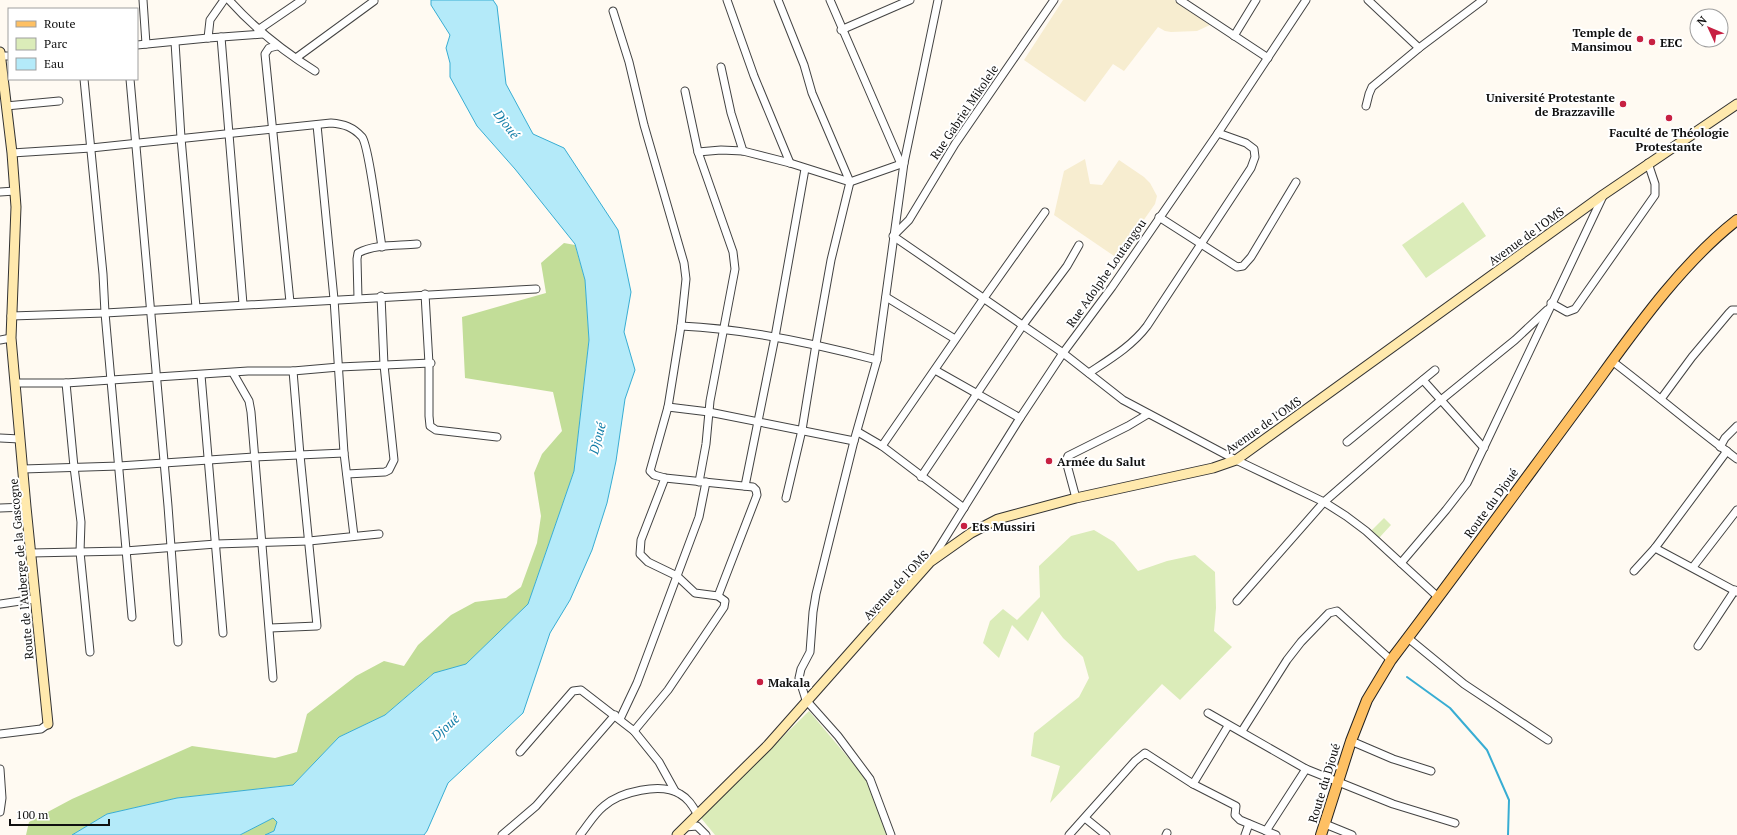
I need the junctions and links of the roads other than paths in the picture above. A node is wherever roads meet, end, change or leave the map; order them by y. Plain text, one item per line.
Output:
1 (143, 0) edge
2 (302, 0) edge
3 (727, 0) edge
4 (778, 0) edge
5 (830, 0) edge
6 (910, 0) edge
7 (938, 0) edge
8 (1054, 0) edge
9 (1180, 0) edge
10 (1256, 0) edge
11 (1306, 0) edge
12 (1368, 0) edge
13 (1483, 0) edge
14 (229, 1) edge
15 (374, 1) edge
16 (613, 12) dead end
17 (841, 30) junction
18 (261, 32) junction
19 (1234, 36) junction
20 (221, 37) junction
21 (208, 38) junction
22 (175, 42) junction
23 (146, 44) junction
24 (138, 45) edge
25 (277, 46) junction
26 (1419, 48) junction
27 (3, 55) edge
28 (296, 58) junction
29 (1268, 58) junction
30 (721, 68) dead end
31 (315, 71) dead end
32 (84, 80) edge
33 (130, 80) edge
34 (685, 91) dead end
35 (59, 101) dead end
36 (1737, 104) edge
37 (6, 106) junction
38 (1366, 106) dead end
39 (317, 125) junction
40 (272, 130) junction
41 (1218, 133) junction
42 (228, 135) junction
43 (181, 138) junction
44 (137, 144) junction
45 (90, 148) junction
46 (743, 151) junction
47 (698, 152) junction
48 (12, 153) junction
49 (790, 163) junction
50 (902, 164) junction
51 (1648, 164) junction
52 (805, 169) junction
53 (850, 182) junction
54 (1296, 182) dead end
55 (15, 191) junction
56 (0, 192) edge
57 (1603, 195) junction
58 (1045, 212) dead end
59 (1159, 217) junction
60 (1737, 220) edge
61 (893, 236) junction
62 (416, 244) dead end
63 (1079, 245) dead end
64 (1201, 245) junction
65 (382, 247) junction
66 (536, 289) dead end
67 (425, 294) junction
68 (381, 296) junction
69 (886, 297) junction
70 (358, 298) junction
71 (984, 298) junction
72 (334, 299) junction
73 (290, 302) junction
74 (1551, 303) junction
75 (243, 304) junction
76 (196, 307) junction
77 (149, 310) junction
78 (1548, 310) junction
79 (1737, 310) edge
80 (105, 313) junction
81 (11, 316) junction
82 (1023, 325) junction
83 (681, 326) junction
84 (724, 329) junction
85 (775, 337) junction
86 (11, 338) junction
87 (955, 339) junction
88 (0, 340) edge
89 (816, 344) junction
90 (1063, 353) junction
91 (877, 360) junction
92 (1612, 361) junction
93 (430, 364) junction
94 (384, 365) junction
95 (339, 367) junction
96 (934, 370) junction
97 (1435, 370) dead end
98 (293, 371) junction
99 (233, 373) junction
100 (1089, 373) junction
101 (201, 375) junction
102 (156, 376) junction
103 (110, 380) junction
104 (1423, 380) junction
105 (15, 383) junction
106 (66, 383) junction
107 (977, 394) junction
108 (1661, 399) junction
109 (1440, 400) junction
110 (668, 406) junction
111 (709, 412) junction
112 (1148, 414) junction
113 (1020, 418) junction
114 (758, 421) junction
115 (1737, 426) edge
116 (802, 430) junction
117 (858, 432) junction
118 (497, 436) dead end
119 (0, 438) edge
120 (20, 439) junction
121 (854, 441) junction
122 (1347, 442) dead end
123 (882, 446) junction
124 (1720, 447) junction
125 (1484, 448) junction
126 (1727, 451) junction
127 (344, 453) junction
128 (300, 456) junction
129 (254, 457) junction
130 (1737, 459) edge
131 (1236, 460) junction
132 (208, 461) junction
133 (164, 463) junction
134 (119, 466) junction
135 (74, 467) junction
136 (23, 469) junction
137 (347, 474) junction
138 (921, 477) junction
139 (665, 478) junction
140 (702, 482) junction
141 (745, 486) junction
142 (786, 498) dead end
143 (1076, 498) junction
144 (1324, 502) junction
145 (26, 507) junction
146 (0, 508) edge
147 (964, 508) junction
148 (1737, 510) edge
149 (379, 534) dead end
150 (354, 536) junction
151 (308, 541) junction
152 (261, 543) junction
153 (216, 544) junction
154 (170, 547) junction
155 (1654, 548) junction
156 (125, 551) junction
157 (80, 552) junction
158 (31, 553) junction
159 (930, 562) junction
160 (1401, 563) junction
161 (1693, 567) junction
162 (1634, 571) dead end
163 (677, 576) junction
164 (1736, 591) edge
165 (718, 596) junction
166 (1438, 597) junction
167 (34, 599) junction
168 (1237, 601) dead end
169 (0, 604) edge
170 (132, 617) dead end
171 (270, 628) junction
172 (223, 633) dead end
173 (1408, 638) junction
174 (178, 642) dead end
175 (1698, 646) dead end
176 (90, 652) dead end
177 (1391, 660) junction
178 (273, 678) dead end
179 (806, 700) junction
180 (1208, 713) dead end
181 (618, 717) junction
182 (48, 724) joint
183 (1228, 726) junction
184 (634, 730) junction
185 (1242, 731) junction
186 (0, 734) edge
187 (1548, 740) dead end
188 (1351, 741) junction
189 (520, 752) dead end
190 (0, 769) edge
191 (1306, 769) junction
192 (1432, 771) dead end
193 (0, 782) edge
194 (1338, 782) junction
195 (1193, 784) junction
196 (674, 791) junction
197 (0, 812) edge
198 (698, 815) junction
199 (1085, 818) junction
200 (1455, 823) dead end
201 (1249, 824) junction
202 (1325, 824) junction
203 (685, 827) junction
204 (1266, 831) junction
205 (502, 835) edge
206 (580, 835) edge
207 (677, 835) edge
208 (706, 835) edge
209 (891, 835) edge
210 (1068, 835) edge
211 (1106, 835) edge
212 (1245, 835) edge
213 (1276, 835) edge
214 (1321, 835) edge
215 (1352, 835) edge

1 - 23 street
2 - 18 street
3 - 49 street
4 - 53 street
5 - 17 street
6 - 17 street
7 - 50 street
8 - 61 street, Rue Gabriel Mikolele
9 - 19 street
10 - 19 street
11 - 29 street, Rue Adolphe Loutangou
12 - 26 street
13 - 26 street
14 - 18 street
14 - 21 street
15 - 28 street
16 - 83 street
17 - 50 street
18 - 20 street
18 - 25 street
19 - 29 street
20 - 21 street
20 - 42 street
21 - 22 street
22 - 23 street
22 - 43 street
23 - 24 street
25 - 28 street
25 - 40 street
26 - 38 street
27 - 37 street, Route de l'Auberge de la Gascogne
28 - 31 street
29 - 41 street, Rue Adolphe Loutangou
30 - 46 street
32 - 45 street
33 - 44 street
34 - 47 street
35 - 37 street
36 - 51 street, Avenue de l'OMS
37 - 48 street, Route de l'Auberge de la Gascogne
39 - 40 street
39 - 65 street
39 - 72 street
40 - 42 street
40 - 73 street
41 - 59 street, Rue Adolphe Loutangou
41 - 64 street
42 - 43 street
42 - 75 street
43 - 44 street
43 - 76 street
44 - 45 street
44 - 77 street
45 - 48 street
45 - 80 street
46 - 47 street
46 - 49 street
47 - 84 street
48 - 55 street, Route de l'Auberge de la Gascogne
49 - 52 street
50 - 53 street
50 - 61 street
51 - 57 street, Avenue de l'OMS
51 - 74 street
52 - 53 street
52 - 85 street
53 - 89 street
54 - 64 street
55 - 56 street
55 - 81 street, Route de l'Auberge de la Gascogne
57 - 74 street
57 - 131 street, Avenue de l'OMS
58 - 71 street
59 - 64 street
59 - 90 street, Rue Adolphe Loutangou
60 - 92 main road, Route du Djoué
61 - 69 street
61 - 71 street
62 - 65 street
63 - 82 street
64 - 100 street
65 - 70 street
66 - 67 street
67 - 68 street
67 - 93 street
68 - 70 street
68 - 94 street
69 - 87 street
69 - 91 street
70 - 72 street
71 - 82 street
71 - 87 street
72 - 73 street
72 - 95 street
73 - 75 street
74 - 78 street
75 - 76 street
76 - 77 street
77 - 80 street
77 - 102 street
78 - 109 street
78 - 125 street
79 - 108 street
80 - 81 street
80 - 103 street
81 - 86 street, Route de l'Auberge de la Gascogne
82 - 90 street
82 - 107 street
83 - 84 street
83 - 110 street
84 - 85 street
84 - 111 street
85 - 89 street
85 - 114 street
86 - 88 street
86 - 105 street, Route de l'Auberge de la Gascogne
87 - 96 street
89 - 91 street
89 - 116 street
90 - 100 street
90 - 113 street, Rue Adolphe Loutangou
91 - 117 street
92 - 108 street
92 - 166 main road, Route du Djoué
93 - 94 street
93 - 118 street
94 - 95 street
94 - 137 street
95 - 98 street
95 - 127 street
96 - 107 street
96 - 123 street
97 - 104 street
98 - 99 street
98 - 128 street
99 - 101 street
99 - 129 street
100 - 112 street
101 - 102 street
101 - 132 street
102 - 103 street
102 - 133 street
103 - 106 street
103 - 134 street
104 - 109 street
104 - 122 street
105 - 106 street
105 - 120 street, Route de l'Auberge de la Gascogne
106 - 135 street
107 - 113 street
107 - 138 street
108 - 124 street
109 - 125 street
109 - 144 street
110 - 111 street
110 - 139 street
111 - 114 street
111 - 140 street
112 - 131 street
112 - 143 street
113 - 147 street, Rue Adolphe Loutangou
114 - 116 street
114 - 141 street
115 - 124 street
116 - 121 street
116 - 142 street
117 - 121 street
117 - 123 street
119 - 120 street
120 - 136 street, Route de l'Auberge de la Gascogne
121 - 179 street
123 - 138 street
124 - 126 street
125 - 160 street
126 - 130 street
126 - 155 street
127 - 128 street
127 - 137 street
128 - 129 street
128 - 151 street
129 - 132 street
129 - 152 street
131 - 143 street, Avenue de l'OMS
131 - 144 street
132 - 133 street
132 - 153 street
133 - 134 street
133 - 154 street
134 - 135 street
134 - 156 street
135 - 136 street
135 - 157 street
136 - 145 street, Route de l'Auberge de la Gascogne
137 - 150 street
138 - 147 street
139 - 140 street
139 - 163 street
140 - 141 street
140 - 163 street
141 - 165 street
143 - 159 street, Avenue de l'OMS
144 - 160 street
144 - 168 street
145 - 146 street
145 - 158 street, Route de l'Auberge de la Gascogne
147 - 159 street, Rue Adolphe Loutangou
148 - 161 street
149 - 150 street
150 - 151 street
151 - 152 street
151 - 171 street
152 - 153 street
152 - 171 street
153 - 154 street
153 - 172 street
154 - 156 street
154 - 174 street
155 - 161 street
155 - 162 street
156 - 157 street
156 - 170 street
157 - 158 street
157 - 176 street
158 - 167 street, Route de l'Auberge de la Gascogne
159 - 179 street, Avenue de l'OMS
160 - 166 street
161 - 164 street
163 - 165 street
163 - 181 street
164 - 175 street
165 - 184 street
166 - 173 main road, Route du Djoué
167 - 169 street
167 - 182 street, Route de l'Auberge de la Gascogne
171 - 178 street
173 - 177 main road, Route du Djoué
173 - 187 street
177 - 185 street
177 - 188 main road, Route du Djoué
179 - 198 street, Avenue de l'OMS
179 - 209 street
180 - 183 street
181 - 184 street
181 - 189 street
181 - 205 street
182 - 186 street
183 - 185 street
183 - 195 street
184 - 196 street
185 - 191 street
188 - 192 street
188 - 194 main road, Route du Djoué
190 - 193 street
191 - 194 street
191 - 204 street
193 - 197 street
194 - 200 street
194 - 202 main road, Route du Djoué
195 - 199 street
195 - 201 street
196 - 198 street
196 - 206 street
198 - 203 street, Avenue de l'OMS
199 - 210 street
199 - 211 street
201 - 204 street
201 - 212 street
202 - 214 main road, Route du Djoué
202 - 215 street
203 - 207 street, Avenue de l'OMS
203 - 208 street
204 - 213 street

